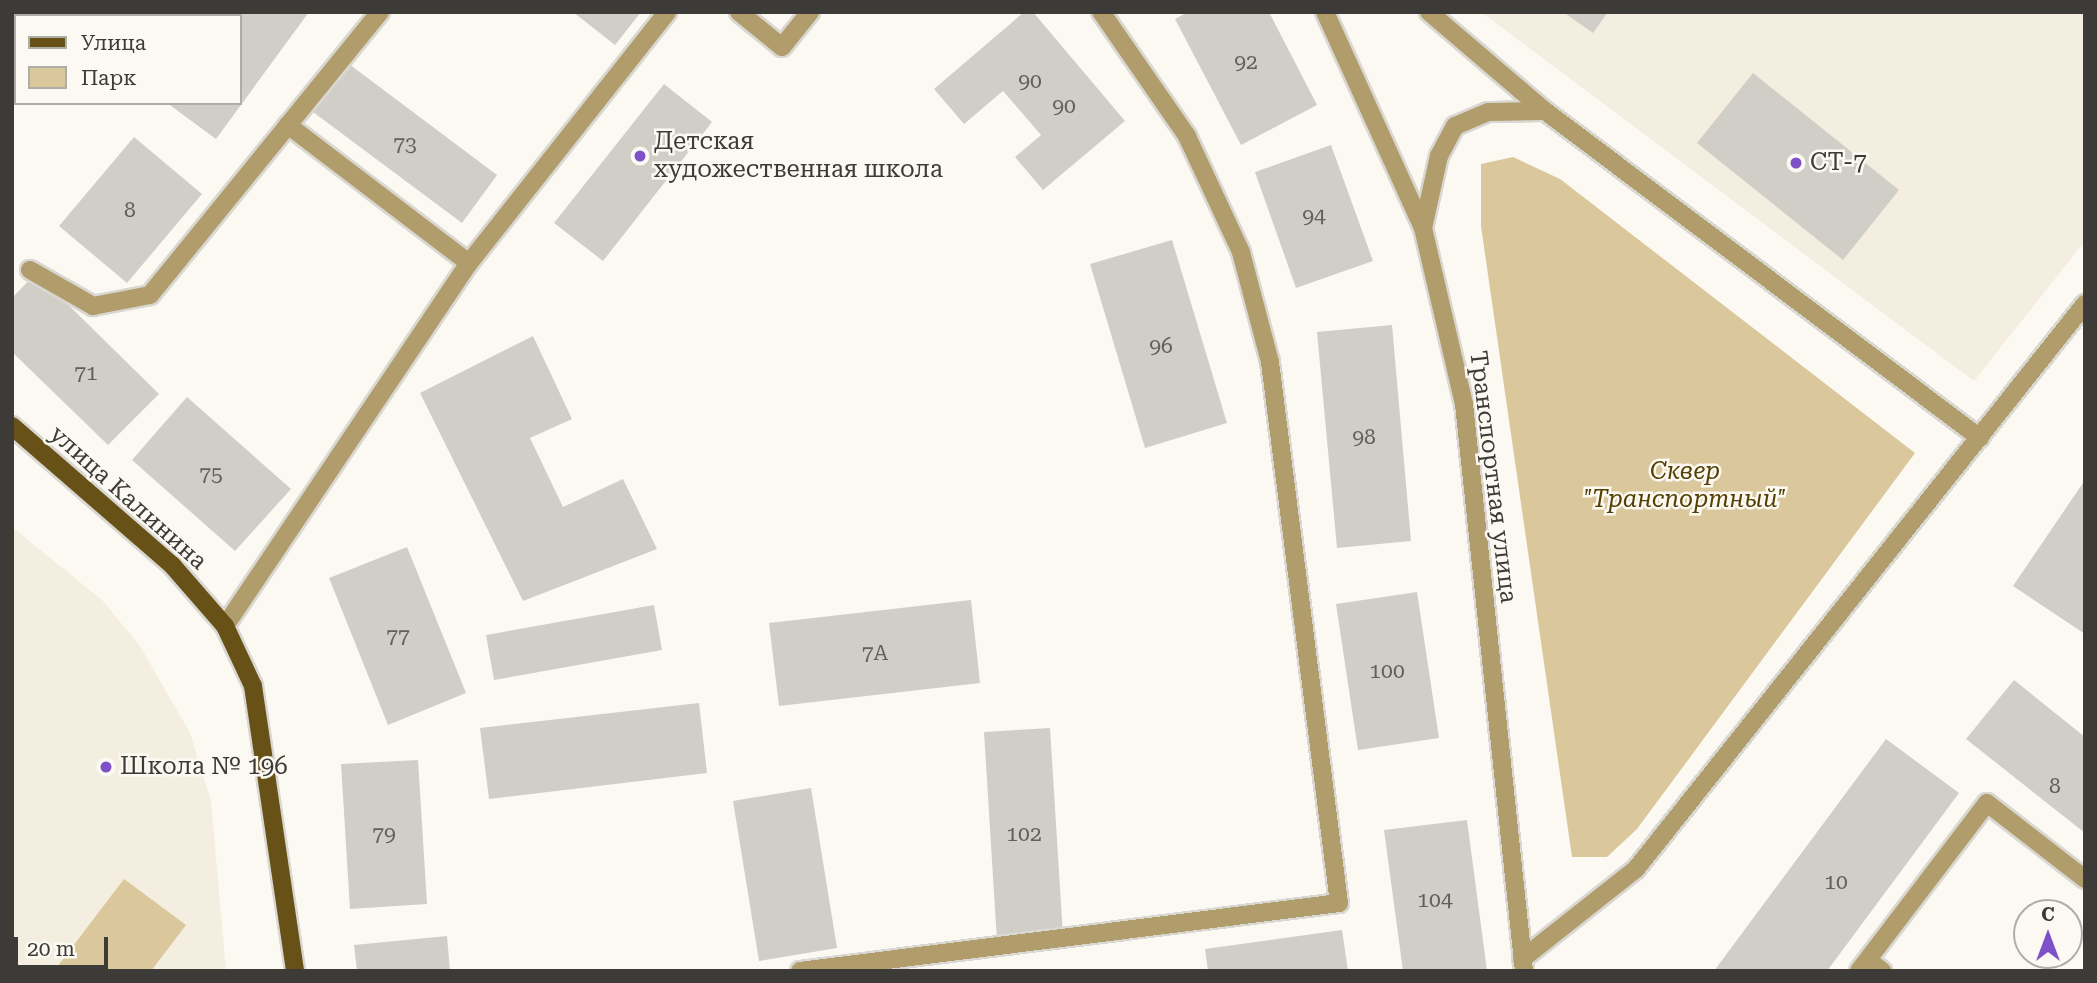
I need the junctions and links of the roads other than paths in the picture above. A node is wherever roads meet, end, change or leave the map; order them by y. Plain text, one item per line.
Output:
1 (380, 12) edge
2 (667, 12) edge
3 (739, 12) edge
4 (810, 12) edge
5 (1101, 12) edge
6 (1325, 12) edge
7 (1429, 12) edge
8 (1545, 111) junction
9 (288, 125) junction
10 (1423, 228) junction
11 (469, 263) junction
12 (30, 270) dead end
13 (2085, 304) edge
14 (12, 426) edge
15 (1980, 438) junction
16 (225, 626) junction
17 (2085, 879) edge
18 (1523, 965) edge
19 (1870, 967) edge
20 (295, 971) edge
21 (800, 971) edge

1 - 9 street
2 - 11 street
3 - 4 street
5 - 21 street
6 - 10 street, Транспортная улица
7 - 8 street
8 - 10 street
8 - 15 street
9 - 11 street
9 - 12 street
10 - 18 street, Транспортная улица
11 - 16 street
13 - 15 street
14 - 16 main road, улица Калинина
15 - 18 street
16 - 20 main road, улица Калинина
17 - 19 street

